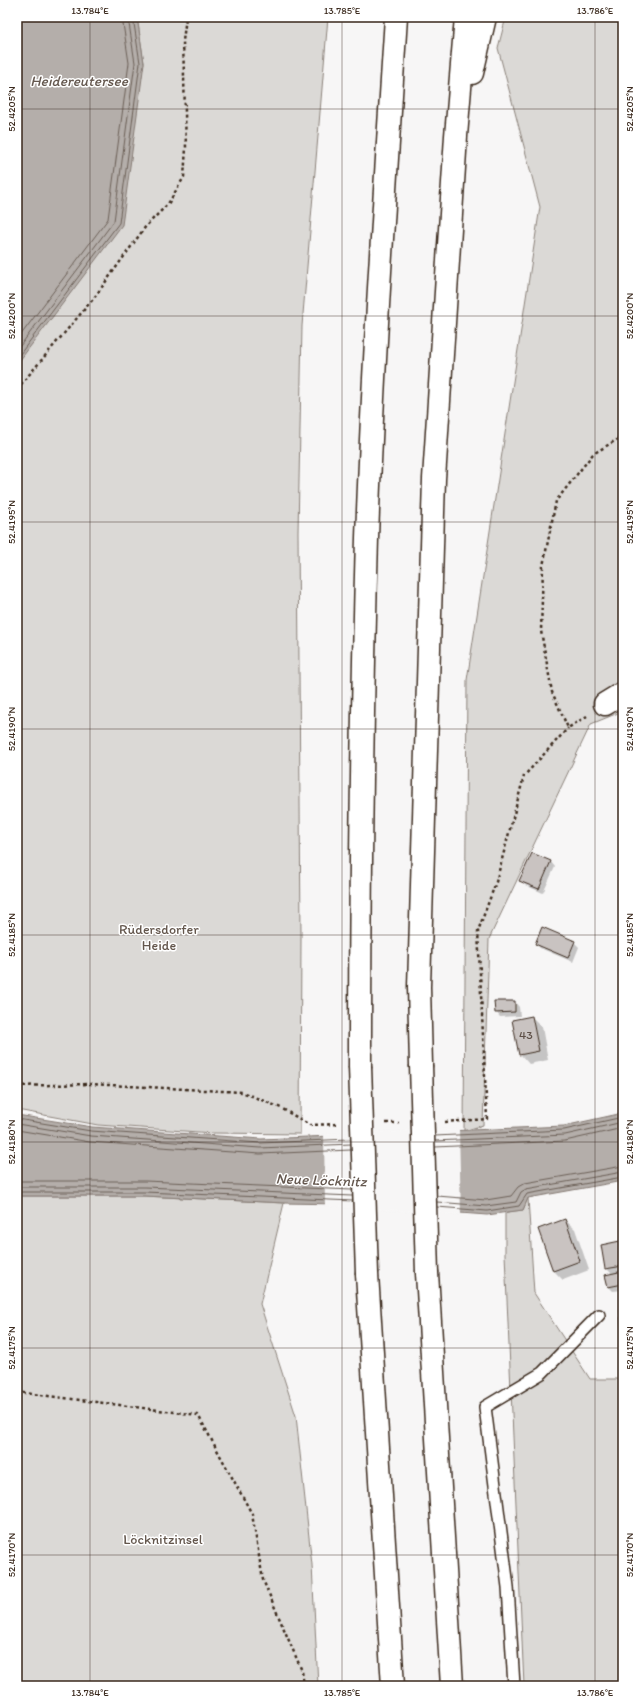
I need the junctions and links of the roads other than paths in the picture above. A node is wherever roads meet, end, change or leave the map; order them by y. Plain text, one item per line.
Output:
1 (396, 17) edge
2 (466, 17) edge
3 (486, 17) edge
4 (456, 136) junction
5 (599, 1315) dead end
6 (393, 1686) edge
7 (452, 1686) edge
8 (514, 1686) edge

1 - 6 highway, bridge
2 - 4 highway
3 - 4 highway
4 - 7 highway, bridge
5 - 8 lane

